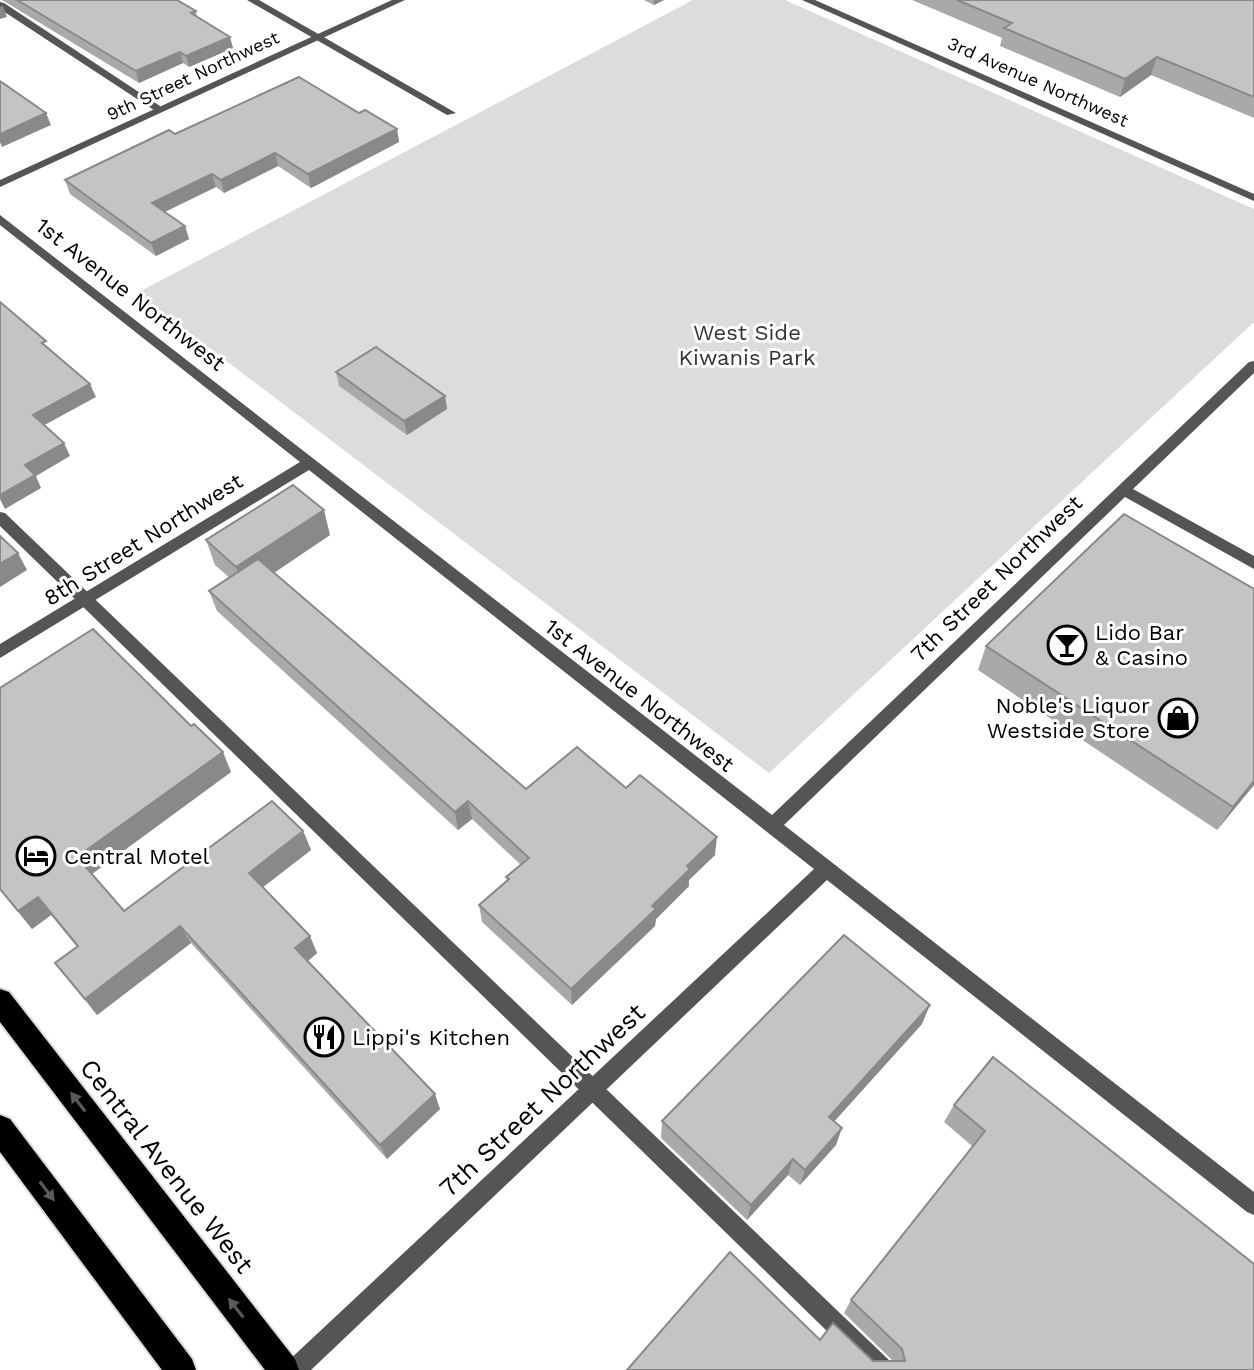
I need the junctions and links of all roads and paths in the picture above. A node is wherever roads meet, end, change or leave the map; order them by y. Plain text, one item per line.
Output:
1 (252, 0) edge
2 (400, 0) edge
3 (807, 0) edge
4 (0, 5) edge
5 (318, 38) junction
6 (161, 110) junction
7 (451, 113) dead end
8 (0, 184) edge
9 (1254, 198) edge
10 (0, 219) edge
11 (1254, 365) edge
12 (309, 463) junction
13 (1124, 490) junction
14 (0, 517) edge
15 (1254, 563) edge
16 (86, 600) junction
17 (0, 652) edge
18 (772, 826) junction
19 (826, 869) junction
20 (0, 1001) edge
21 (592, 1089) junction
22 (0, 1129) edge
23 (1254, 1205) edge
24 (181, 1370) edge
25 (284, 1370) edge
26 (295, 1370) edge
27 (883, 1370) edge

1 - 5 street
2 - 5 street, 9th Street Northwest
3 - 9 street, 3rd Avenue Northwest
4 - 6 street
5 - 6 street, 9th Street Northwest
5 - 7 street
6 - 8 street, 9th Street Northwest
10 - 12 street, 1st Avenue Northwest
11 - 13 street, 7th Street Northwest
12 - 16 street, 8th Street Northwest
12 - 18 street, 1st Avenue Northwest
13 - 15 street
13 - 18 street, 7th Street Northwest
14 - 16 street
16 - 17 street, 8th Street Northwest
16 - 21 street
18 - 19 street, 1st Avenue Northwest
19 - 21 street, 7th Street Northwest
19 - 23 street, 1st Avenue Northwest
25 -> 20 highway, Central Avenue West
21 - 26 street, 7th Street Northwest
21 - 27 street
22 -> 24 highway

